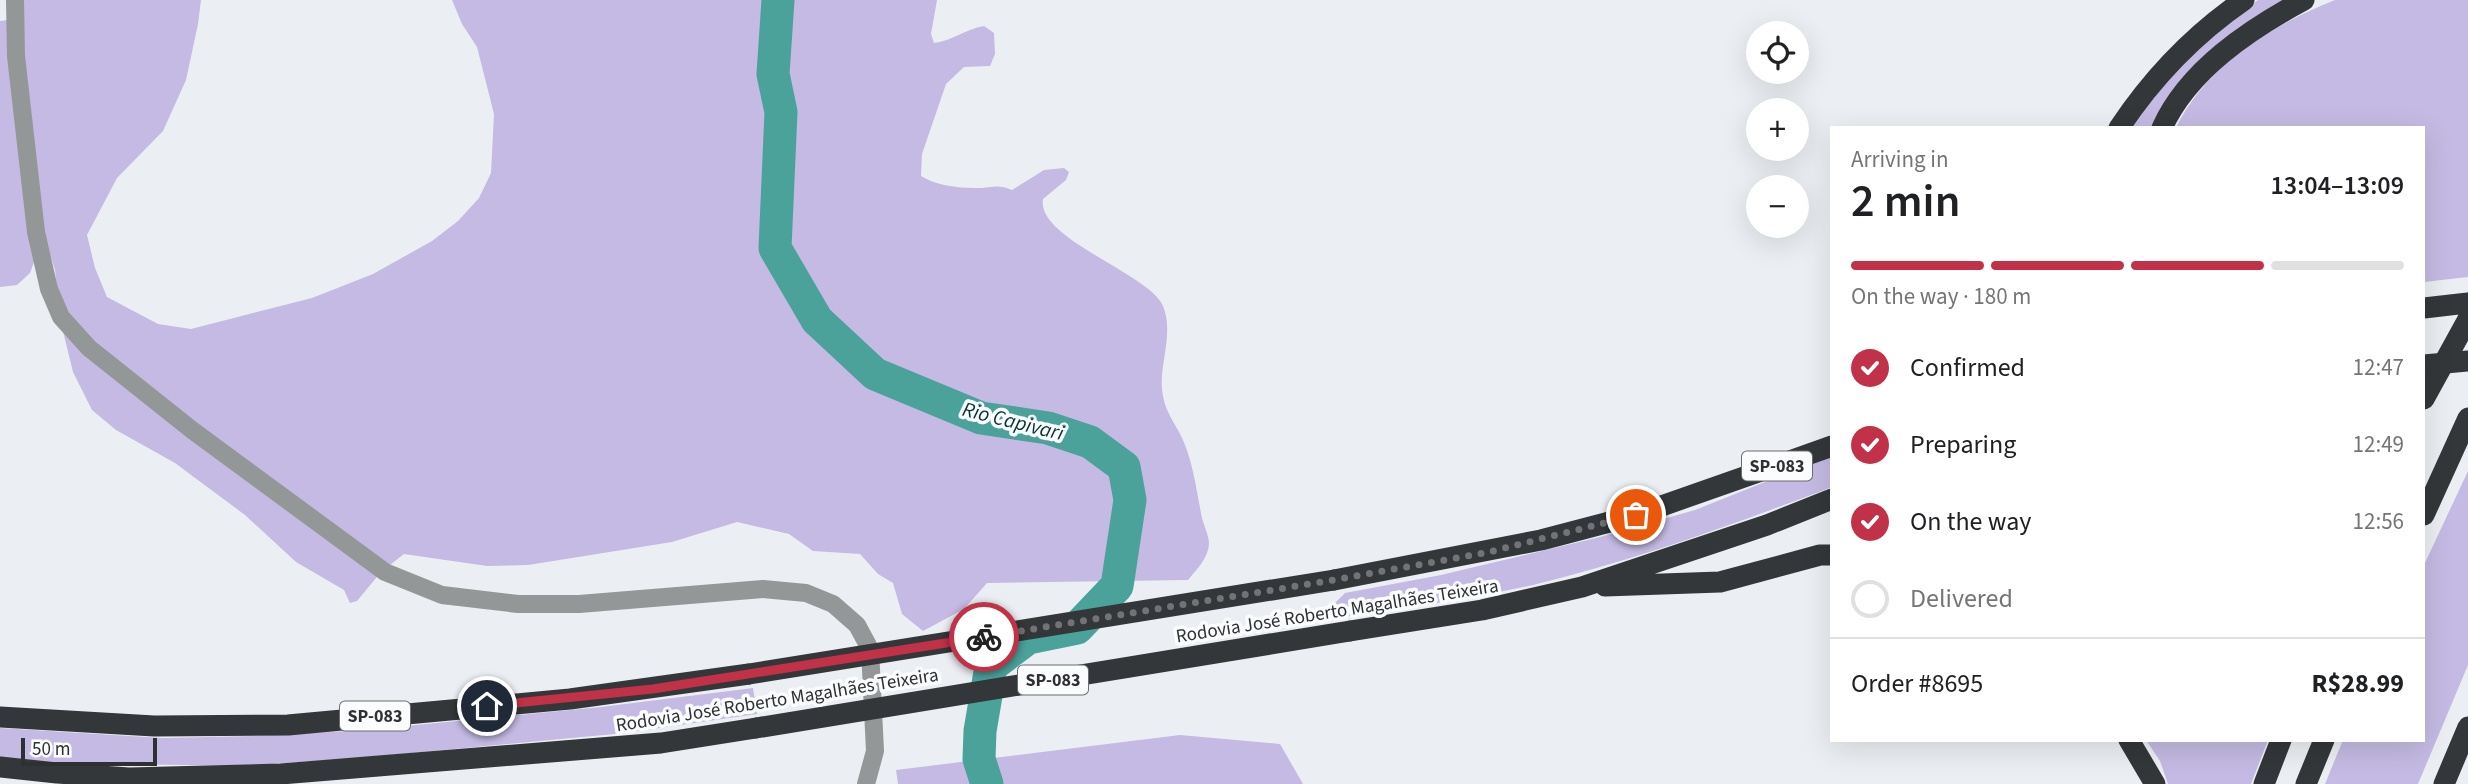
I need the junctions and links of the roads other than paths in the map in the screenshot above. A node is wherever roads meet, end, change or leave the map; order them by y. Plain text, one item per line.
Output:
1 (15, 0) edge
2 (2244, 0) edge
3 (2304, 0) edge
4 (2120, 126) edge
5 (2163, 126) edge
6 (2468, 303) edge
7 (2425, 308) edge
8 (2468, 319) edge
9 (2468, 361) edge
10 (2425, 365) edge
11 (2425, 397) edge
12 (2468, 418) edge
13 (1830, 433) edge
14 (1830, 447) edge
15 (1721, 486) junction
16 (1830, 500) edge
17 (2425, 513) edge
18 (1830, 555) edge
19 (1582, 587) junction
20 (0, 717) edge
21 (2468, 727) edge
22 (2130, 742) edge
23 (2280, 742) edge
24 (2323, 742) edge
25 (0, 767) edge
26 (866, 784) edge
27 (2155, 784) edge
28 (2264, 784) edge
29 (2306, 784) edge
30 (2444, 784) edge

1 - 26 street
2 - 4 highway
3 - 5 highway
6 - 7 highway
8 - 11 highway
9 - 10 highway, bridge
12 - 17 highway
13 - 15 highway
14 - 15 highway, Rodovia José Roberto Magalhães Teixeira / SP-083
15 - 20 highway, Rodovia José Roberto Magalhães Teixeira / SP-083, bridge
16 - 19 highway, Rodovia José Roberto Magalhães Teixeira / SP-083
18 - 19 highway
19 - 25 highway, Rodovia José Roberto Magalhães Teixeira / SP-083, bridge
21 - 30 highway
22 - 27 highway
23 - 28 highway
24 - 29 highway

